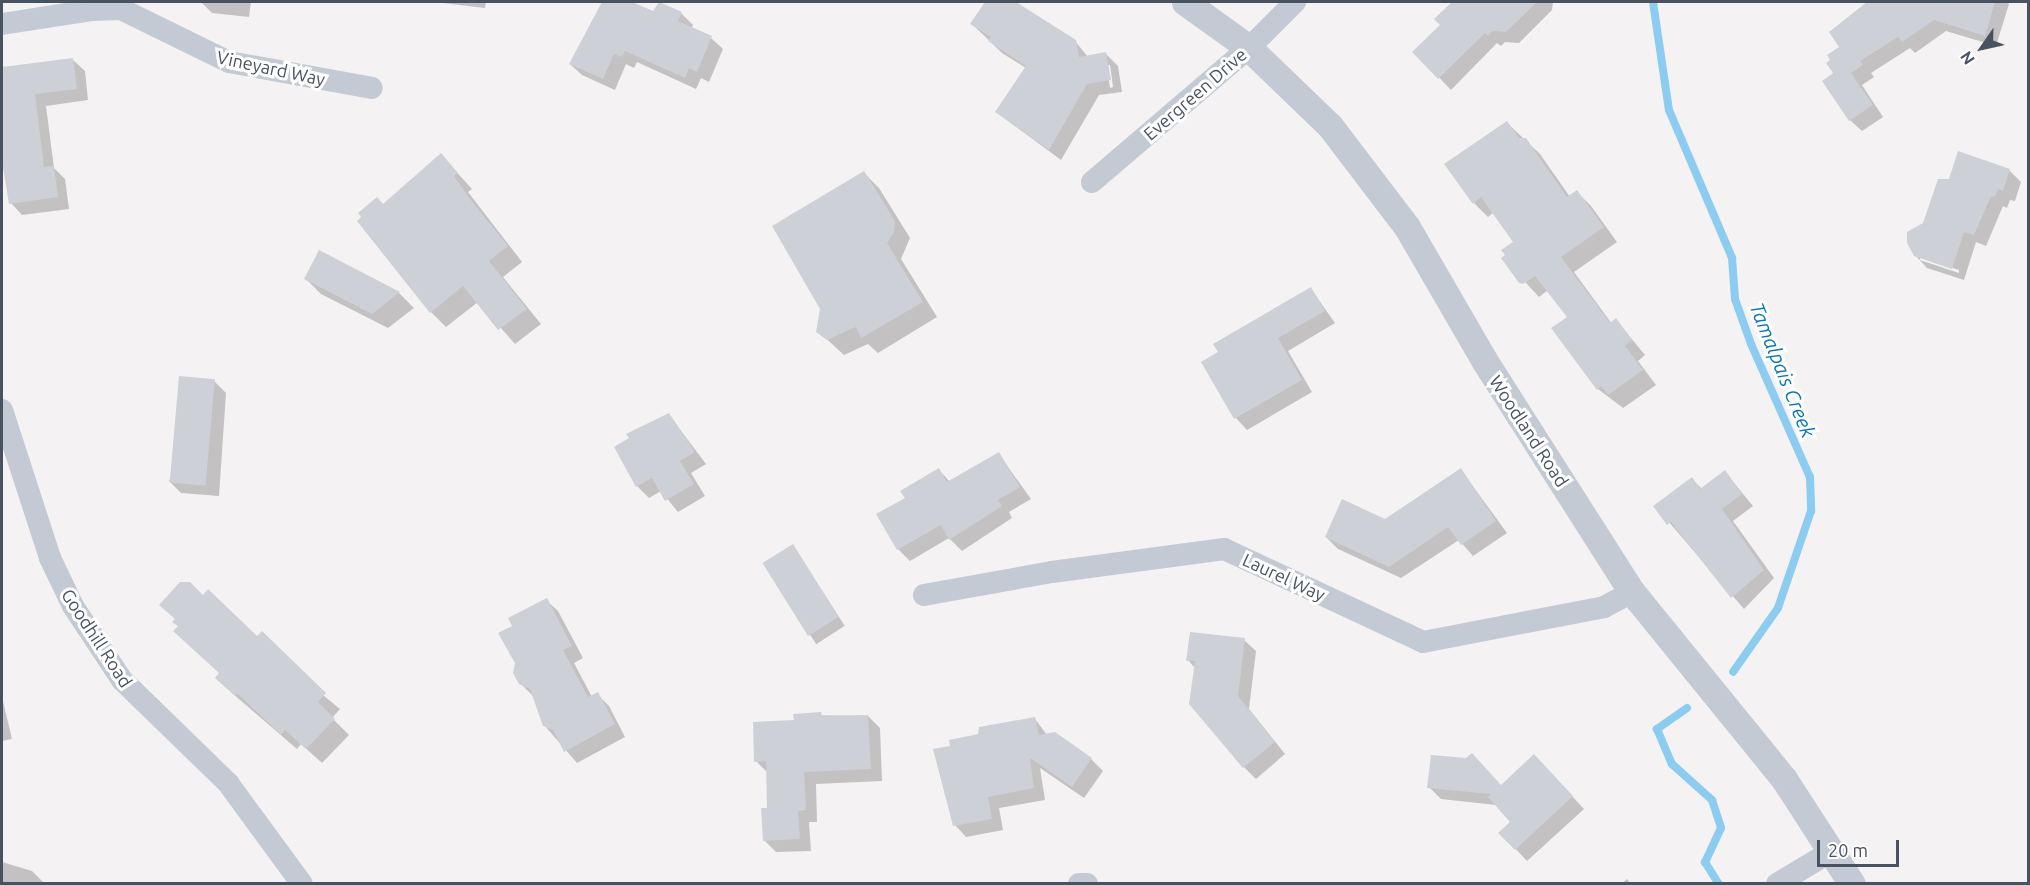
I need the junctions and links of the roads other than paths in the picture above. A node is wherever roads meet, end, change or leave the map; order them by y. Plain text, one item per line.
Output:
1 (1185, 2) edge
2 (1294, 2) edge
3 (2, 24) edge
4 (1249, 48) junction
5 (372, 88) dead end
6 (1092, 182) dead end
7 (2, 410) edge
8 (1632, 592) junction
9 (924, 595) dead end
10 (1832, 851) junction
11 (302, 884) edge
12 (1079, 884) edge
13 (1087, 884) edge
14 (1777, 884) edge
15 (1852, 884) edge

1 - 4 street, Woodland Road
2 - 4 street, Evergreen Drive
3 - 5 street, Vineyard Way
4 - 6 street, Evergreen Drive
4 - 8 street, Woodland Road
7 - 11 street, Goodhill Road
8 - 9 street, Laurel Way
8 - 10 street, Woodland Road
10 - 14 street
10 - 15 street, Woodland Road
12 - 13 street

